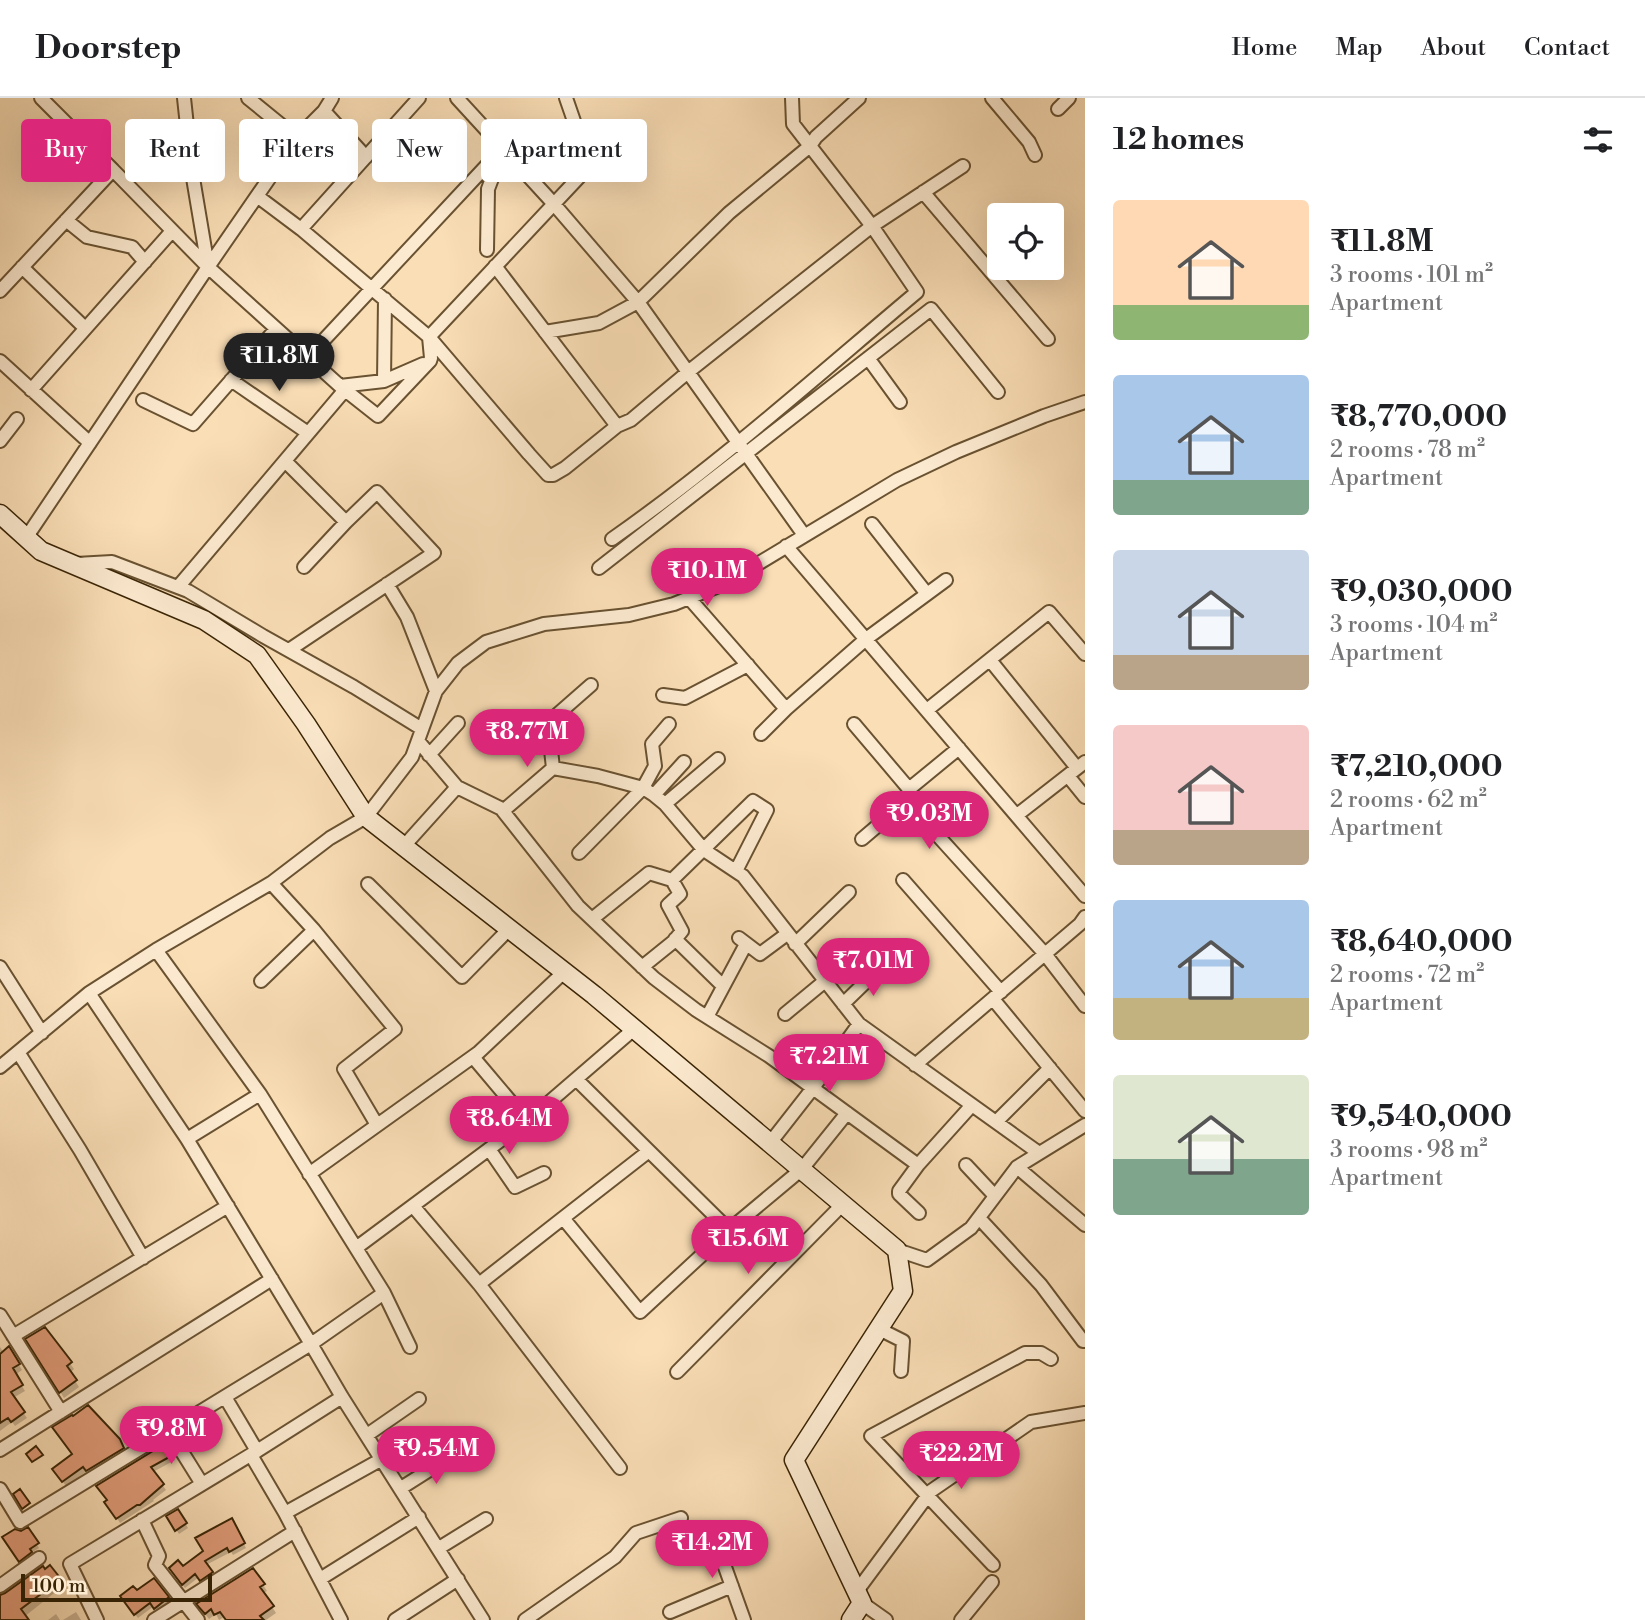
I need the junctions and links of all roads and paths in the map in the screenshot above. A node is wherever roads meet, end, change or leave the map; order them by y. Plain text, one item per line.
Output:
1 (41, 98) edge
2 (184, 98) edge
3 (248, 98) edge
4 (332, 98) edge
5 (419, 98) edge
6 (457, 98) edge
7 (566, 98) edge
8 (792, 98) edge
9 (859, 98) edge
10 (992, 98) edge
11 (1069, 98) edge
12 (1058, 110) dead end
13 (324, 111) junction
14 (274, 119) edge
15 (316, 119) edge
16 (481, 124) edge
17 (810, 146) junction
18 (1035, 155) dead end
19 (366, 157) junction
20 (963, 166) dead end
21 (113, 170) junction
22 (481, 172) edge
23 (267, 182) edge
24 (491, 182) edge
25 (535, 182) edge
26 (923, 192) junction
27 (257, 196) junction
28 (554, 203) junction
29 (66, 220) junction
30 (872, 226) junction
31 (301, 229) junction
32 (172, 231) junction
33 (487, 250) dead end
34 (145, 262) junction
35 (495, 266) junction
36 (22, 267) junction
37 (208, 267) junction
38 (372, 289) junction
39 (0, 291) edge
40 (385, 299) junction
41 (638, 302) junction
42 (85, 328) junction
43 (276, 329) junction
44 (545, 332) junction
45 (429, 337) junction
46 (1048, 339) dead end
47 (308, 357) junction
48 (868, 358) junction
49 (0, 361) edge
50 (430, 361) junction
51 (688, 372) junction
52 (231, 380) junction
53 (384, 381) junction
54 (340, 386) junction
55 (31, 390) junction
56 (998, 392) dead end
57 (143, 400) dead end
58 (900, 402) dead end
59 (1085, 402) edge
60 (18, 419) dead end
61 (617, 426) junction
62 (308, 433) junction
63 (0, 441) edge
64 (738, 442) junction
65 (90, 443) junction
66 (746, 453) junction
67 (285, 461) junction
68 (0, 514) edge
69 (346, 522) junction
70 (872, 524) dead end
71 (804, 535) junction
72 (26, 538) junction
73 (612, 539) dead end
74 (786, 546) junction
75 (72, 564) junction
76 (304, 567) dead end
77 (599, 568) dead end
78 (946, 580) dead end
79 (387, 584) junction
80 (178, 587) junction
81 (927, 594) junction
82 (689, 598) junction
83 (866, 639) junction
84 (289, 650) junction
85 (1085, 654) edge
86 (990, 660) junction
87 (748, 665) junction
88 (591, 685) dead end
89 (436, 691) junction
90 (663, 695) dead end
91 (786, 709) junction
92 (927, 710) junction
93 (494, 722) dead end
94 (458, 723) dead end
95 (669, 724) dead end
96 (854, 724) dead end
97 (761, 734) dead end
98 (420, 735) junction
99 (534, 735) junction
100 (959, 748) junction
101 (429, 755) junction
102 (718, 759) dead end
103 (684, 762) dead end
104 (553, 768) junction
105 (1077, 769) edge
106 (457, 787) junction
107 (643, 788) junction
108 (909, 794) junction
109 (1085, 797) edge
110 (659, 800) junction
111 (504, 810) junction
112 (1017, 815) junction
113 (366, 817) junction
114 (862, 839) dead end
115 (404, 846) junction
116 (704, 850) junction
117 (579, 853) dead end
118 (736, 871) junction
119 (672, 880) junction
120 (903, 880) dead end
121 (271, 883) junction
122 (368, 884) dead end
123 (849, 892) dead end
124 (1085, 896) edge
125 (1085, 917) edge
126 (592, 919) junction
127 (314, 929) junction
128 (509, 929) junction
129 (675, 939) junction
130 (791, 939) junction
131 (156, 950) junction
132 (1045, 954) junction
133 (0, 967) edge
134 (642, 967) junction
135 (880, 968) dead end
136 (564, 972) junction
137 (261, 981) dead end
138 (825, 981) junction
139 (723, 986) junction
140 (89, 993) junction
141 (997, 995) junction
142 (843, 1004) junction
143 (1085, 1006) edge
144 (785, 1014) dead end
145 (707, 1017) junction
146 (859, 1024) junction
147 (634, 1029) junction
148 (42, 1033) junction
149 (18, 1052) junction
150 (473, 1057) junction
151 (915, 1065) junction
152 (0, 1066) edge
153 (1050, 1068) junction
154 (576, 1079) junction
155 (813, 1088) junction
156 (260, 1094) junction
157 (972, 1105) junction
158 (1085, 1111) edge
159 (847, 1113) junction
160 (527, 1121) junction
161 (996, 1122) junction
162 (377, 1125) junction
163 (1083, 1129) edge
164 (187, 1139) junction
165 (769, 1143) junction
166 (489, 1149) junction
167 (649, 1151) junction
168 (1039, 1153) junction
169 (918, 1165) junction
170 (966, 1165) dead end
171 (1017, 1167) junction
172 (802, 1169) junction
173 (544, 1173) dead end
174 (309, 1174) junction
175 (995, 1196) junction
176 (843, 1204) junction
177 (228, 1206) junction
178 (413, 1206) junction
179 (919, 1213) dead end
180 (563, 1218) junction
181 (979, 1218) junction
182 (1085, 1225) edge
183 (729, 1230) junction
184 (356, 1248) junction
185 (897, 1250) junction
186 (143, 1258) junction
187 (272, 1279) junction
188 (479, 1284) junction
189 (384, 1293) junction
190 (2, 1322) edge
191 (879, 1329) junction
192 (13, 1336) junction
193 (1085, 1341) edge
194 (311, 1345) junction
195 (410, 1347) dead end
196 (1051, 1359) dead end
197 (901, 1371) dead end
198 (677, 1372) dead end
199 (225, 1397) junction
200 (342, 1397) junction
201 (419, 1399) dead end
202 (61, 1412) junction
203 (1085, 1413) edge
204 (169, 1431) junction
205 (367, 1435) junction
206 (0, 1450) edge
207 (254, 1453) junction
208 (453, 1455) dead end
209 (382, 1459) junction
210 (620, 1468) dead end
211 (202, 1484) junction
212 (401, 1488) junction
213 (0, 1489) edge
214 (928, 1496) junction
215 (285, 1513) junction
216 (419, 1517) junction
217 (681, 1518) dead end
218 (486, 1519) dead end
219 (142, 1520) junction
220 (711, 1528) dead end
221 (295, 1531) junction
222 (439, 1548) junction
223 (39, 1558) dead end
224 (993, 1565) dead end
225 (320, 1579) junction
226 (458, 1580) junction
227 (992, 1582) dead end
228 (0, 1586) edge
229 (732, 1586) junction
230 (860, 1597) junction
231 (183, 1602) junction
232 (670, 1612) dead end
233 (97, 1620) edge
234 (154, 1620) edge
235 (198, 1620) edge
236 (341, 1620) edge
237 (395, 1620) edge
238 (483, 1620) edge
239 (526, 1620) edge
240 (744, 1620) edge
241 (851, 1620) edge
242 (886, 1620) edge
243 (961, 1620) edge

1 - 21 street
2 - 37 street
3 - 14 street
4 - 13 street
5 - 19 street
6 - 16 street
7 - 28 street
8 - 17 street
9 - 17 street
10 - 18 street
11 - 12 street
13 - 15 street
13 - 19 street
17 - 30 street
17 - 41 street
19 - 31 street
20 - 26 street
21 - 29 street
21 - 32 street
22 - 38 street
23 - 27 street
24 - 33 street
25 - 28 street
26 - 30 street
26 - 46 street
27 - 31 street
27 - 37 street
28 - 35 street
28 - 41 street
29 - 34 street
29 - 36 street
30 - 51 street
30 - 64 street
31 - 38 street
32 - 34 street
32 - 37 street
34 - 42 street
35 - 44 street
35 - 45 street
36 - 39 street
36 - 42 street
37 - 43 street
37 - 65 street
38 - 40 street
38 - 47 street
40 - 45 street
40 - 53 street
41 - 44 street
41 - 51 street
42 - 55 street
43 - 47 street
43 - 52 street
44 - 61 street
45 - 50 street
45 - 61 street
47 - 54 street
48 - 56 street
48 - 58 street
48 - 66 street
49 - 55 street
50 - 53 street
50 - 54 street
51 - 61 street
51 - 64 street
52 - 57 street
52 - 62 street
53 - 54 street
54 - 62 street
55 - 65 street
59 - 71 street
60 - 63 street
62 - 67 street
64 - 66 street
64 - 73 street
65 - 72 street
66 - 71 street
66 - 77 street
67 - 69 street
67 - 80 street
68 - 72 street
69 - 76 street
69 - 79 street
70 - 81 street
71 - 74 street
72 - 75 street
74 - 82 street
74 - 83 street
75 - 80 street
75 - 113 street
78 - 81 street
79 - 84 street
79 - 89 street
80 - 84 street
81 - 83 street
82 - 87 street
82 - 89 street
83 - 91 street
83 - 92 street
84 - 98 street
85 - 86 street
86 - 92 street
86 - 105 street
87 - 90 street
87 - 91 street
88 - 99 street
89 - 98 street
91 - 97 street
92 - 100 street
93 - 99 street
94 - 101 street
95 - 107 street
96 - 108 street
98 - 101 street
98 - 113 street
99 - 104 street
100 - 108 street
100 - 112 street
101 - 106 street
102 - 110 street
103 - 110 street
104 - 107 street
104 - 111 street
105 - 109 street
105 - 112 street
106 - 111 street
106 - 115 street
107 - 110 street
107 - 117 street
108 - 114 street
108 - 132 street
110 - 116 street
111 - 126 street
112 - 124 street
113 - 115 street
113 - 121 street
115 - 128 street
116 - 118 street
116 - 118 street
116 - 119 street
118 - 130 street
119 - 126 street
119 - 129 street
120 - 141 street
121 - 127 street
121 - 131 street
122 - 128 street
123 - 130 street
125 - 132 street
126 - 134 street
127 - 137 street
127 - 162 street
128 - 136 street
129 - 134 street
129 - 139 street
130 - 138 street
130 - 139 street
131 - 140 street
131 - 156 street
132 - 141 street
132 - 143 street
133 - 148 street
134 - 145 street
135 - 142 street
136 - 147 street
136 - 150 street
138 - 142 street
138 - 144 street
139 - 145 street
140 - 148 street
140 - 164 street
141 - 151 street
141 - 153 street
142 - 146 street
145 - 155 street
146 - 151 street
146 - 155 street
147 - 154 street
147 - 165 street
148 - 149 street
149 - 152 street
149 - 186 street
150 - 160 street
150 - 162 street
151 - 157 street
153 - 158 street
153 - 161 street
154 - 160 street
154 - 167 street
155 - 159 street
155 - 165 street
156 - 164 street
156 - 174 street
157 - 161 street
157 - 169 street
159 - 169 street
159 - 172 street
160 - 166 street
161 - 168 street
162 - 174 street
163 - 168 street
164 - 177 street
165 - 172 street
166 - 173 street
166 - 178 street
167 - 180 street
167 - 183 street
168 - 171 street
169 - 179 street
170 - 175 street
171 - 175 street
171 - 182 street
172 - 176 street
172 - 183 street
174 - 184 street
175 - 181 street
176 - 185 street
176 - 198 street
177 - 186 street
177 - 187 street
178 - 184 street
178 - 188 street
180 - 183 street
180 - 188 street
181 - 185 street
181 - 193 street
184 - 189 street
185 - 191 street
186 - 192 street
187 - 194 street
187 - 202 street
188 - 210 street
189 - 194 street
189 - 195 street
190 - 192 street
191 - 197 street
191 - 230 street
192 - 202 street
194 - 199 street
194 - 200 street
196 - 214 street
199 - 204 street
199 - 207 street
200 - 205 street
200 - 207 street
201 - 205 street
202 - 206 street
203 - 214 street
204 - 211 street
204 - 213 street
205 - 209 street
207 - 211 street
207 - 215 street
208 - 212 street
209 - 212 street
209 - 215 street
211 - 219 street
212 - 216 street
214 - 224 street
214 - 230 street
215 - 221 street
216 - 222 street
216 - 225 street
217 - 239 street
218 - 222 street
219 - 231 street
219 - 233 street
220 - 229 street
221 - 225 street
221 - 231 street
222 - 226 street
223 - 228 street
225 - 236 street
226 - 237 street
226 - 238 street
227 - 243 street
229 - 232 street
229 - 240 street
230 - 241 street
230 - 242 street
231 - 234 street
231 - 235 street

